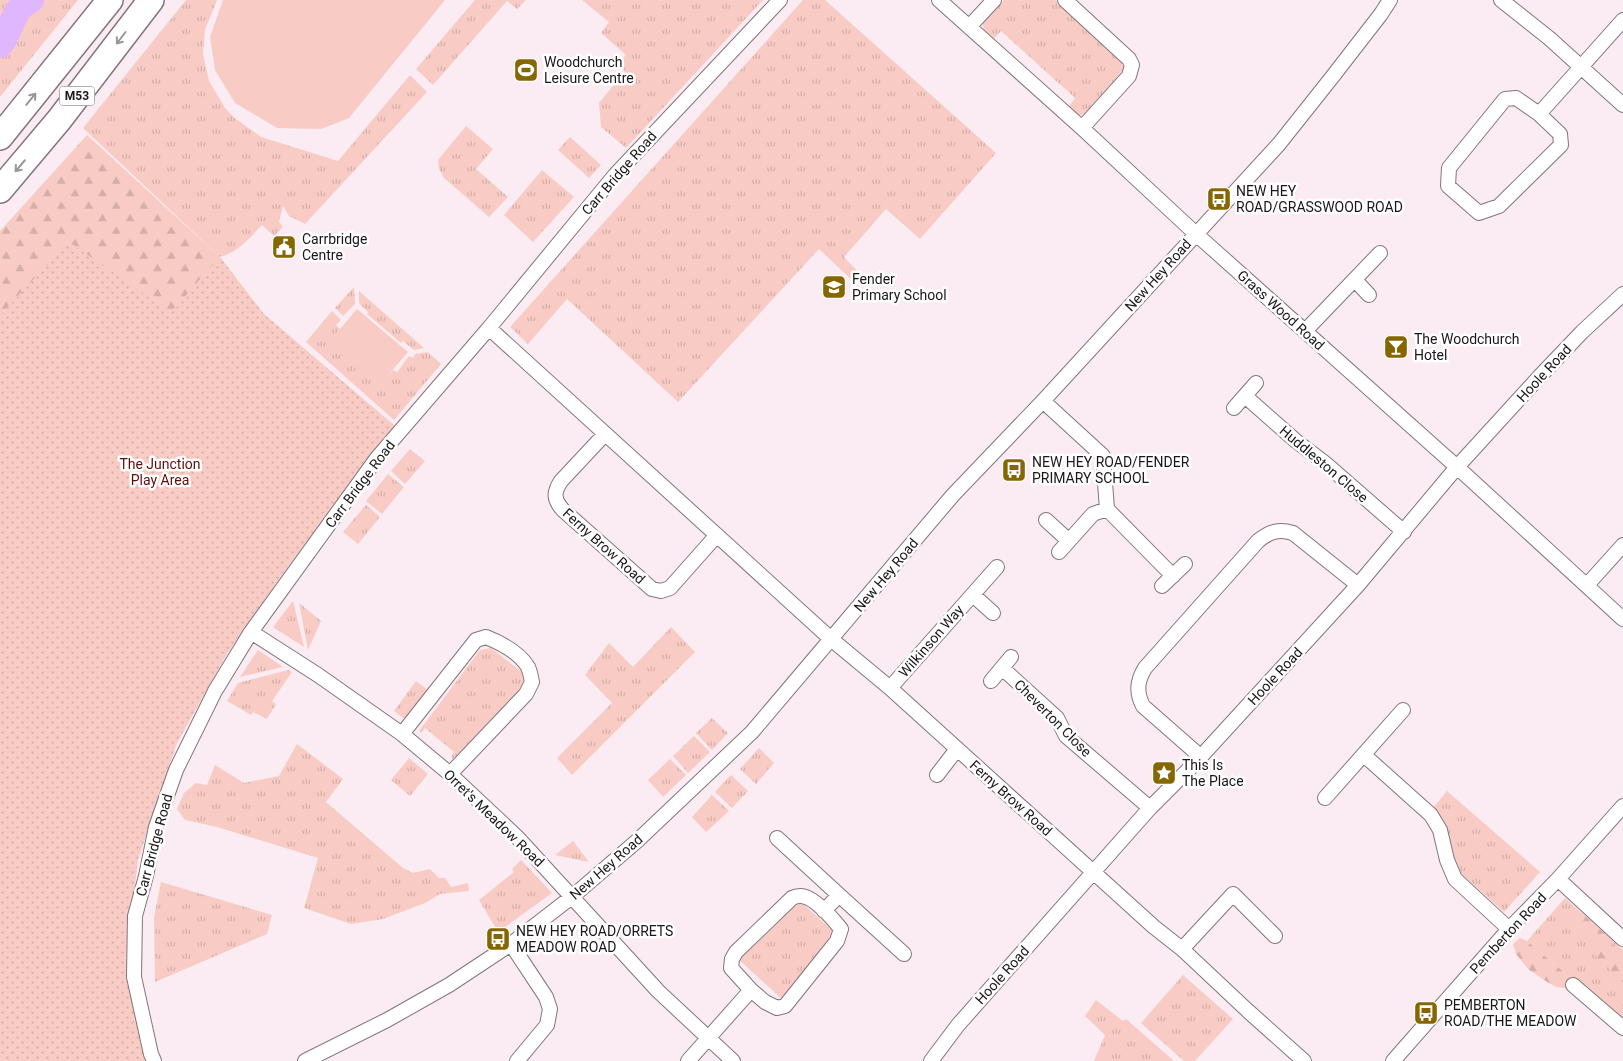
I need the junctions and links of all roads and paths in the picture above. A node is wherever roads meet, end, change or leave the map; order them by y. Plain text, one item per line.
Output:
1 (110, 0) edge
2 (151, 0) edge
3 (780, 0) edge
4 (939, 0) edge
5 (994, 0) edge
6 (1066, 0) edge
7 (1390, 0) edge
8 (1501, 0) edge
9 (1623, 20) edge
10 (969, 27) junction
11 (1581, 68) junction
12 (1623, 105) edge
13 (1539, 114) junction
14 (1082, 128) junction
15 (0, 137) edge
16 (0, 190) edge
17 (1196, 234) junction
18 (1380, 253) dead end
19 (1355, 280) junction
20 (1623, 294) edge
21 (1369, 295) dead end
22 (489, 328) junction
23 (1305, 331) junction
24 (1256, 383) dead end
25 (1245, 396) junction
26 (1043, 401) junction
27 (1234, 408) dead end
28 (605, 434) junction
29 (1458, 467) junction
30 (1107, 509) junction
31 (1046, 520) dead end
32 (1404, 532) junction
33 (717, 535) junction
34 (1069, 541) junction
35 (1623, 545) edge
36 (1059, 552) dead end
37 (1185, 564) dead end
38 (997, 567) dead end
39 (1173, 576) junction
40 (1358, 585) junction
41 (1587, 585) junction
42 (1162, 586) dead end
43 (972, 595) junction
44 (993, 613) dead end
45 (1623, 619) edge
46 (251, 632) junction
47 (831, 639) junction
48 (991, 681) dead end
49 (890, 688) junction
50 (1403, 710) dead end
51 (402, 734) junction
52 (957, 749) junction
53 (1364, 755) junction
54 (1200, 756) junction
55 (450, 774) junction
56 (937, 775) dead end
57 (1325, 798) dead end
58 (1623, 806) edge
59 (1150, 808) junction
60 (778, 838) dead end
61 (1093, 872) junction
62 (1558, 879) junction
63 (839, 895) junction
64 (572, 896) junction
65 (824, 911) junction
66 (1509, 929) junction
67 (1275, 936) dead end
68 (1623, 938) edge
69 (511, 944) junction
70 (1182, 950) junction
71 (904, 954) dead end
72 (1574, 985) dead end
73 (751, 990) junction
74 (1623, 1028) edge
75 (708, 1038) junction
76 (154, 1061) edge
77 (305, 1061) edge
78 (517, 1061) edge
79 (688, 1061) edge
80 (733, 1061) edge
81 (931, 1061) edge
82 (1304, 1061) edge
83 (1393, 1061) edge

15 -> 1 highway, M53
2 -> 16 highway, M53
3 - 22 street, Carr Bridge Road
4 - 10 street, Grass Wood Road
5 - 10 street
6 - 14 street
7 - 17 street, New Hey Road
8 - 11 street
9 - 11 street
10 - 14 street, Grass Wood Road
11 - 12 street
11 - 13 street
13 - 13 street
14 - 17 street, Grass Wood Road
17 - 23 street, Grass Wood Road
17 - 26 street, New Hey Road
18 - 19 street
19 - 21 street
19 - 23 street
20 - 29 street, Hoole Road
22 - 28 street, Ferny Brow Road
22 - 46 street, Carr Bridge Road
23 - 29 street, Grass Wood Road
24 - 25 street
25 - 27 street
25 - 32 street, Huddleston Close
26 - 30 street
26 - 47 street, New Hey Road
28 - 33 street, Ferny Brow Road
28 - 33 street, Ferny Brow Road
29 - 32 street, Hoole Road
29 - 41 street, Grass Wood Road
30 - 34 street
30 - 39 street
31 - 34 street
32 - 40 street, Hoole Road
33 - 47 street, Ferny Brow Road
34 - 36 street
35 - 41 street
37 - 39 street
38 - 43 street, Wilkinson Way
39 - 42 street
40 - 54 street, Hoole Road
40 - 54 street
41 - 45 street, Grass Wood Road
43 - 44 street, Wilkinson Way
43 - 49 street, Wilkinson Way
46 - 51 street, Orret's Meadow Road
46 - 76 street, Carr Bridge Road
47 - 49 street, Ferny Brow Road
47 - 64 street, New Hey Road
48 - 59 street, Cheverton Close
49 - 52 street, Ferny Brow Road
50 - 53 street
51 - 55 street, Orret's Meadow Road
51 - 55 street
52 - 56 street
52 - 61 street, Ferny Brow Road
53 - 57 street
53 - 66 street
54 - 59 street, Hoole Road
55 - 64 street, Orret's Meadow Road
58 - 62 street, Pemberton Road
59 - 61 street, Hoole Road
60 - 63 street
61 - 70 street, Ferny Brow Road
61 - 81 street, Hoole Road
62 - 66 street, Pemberton Road
62 - 68 street
63 - 65 street
63 - 71 street
64 - 69 street, New Hey Road
64 - 75 street, Orret's Meadow Road
65 - 73 street
65 - 73 street
66 - 83 street, Pemberton Road
67 - 70 street
69 - 77 street, New Hey Road
69 - 78 street
70 - 82 street, Ferny Brow Road
72 - 74 street
73 - 75 street
75 - 79 street
75 - 80 street, Orret's Meadow Road

